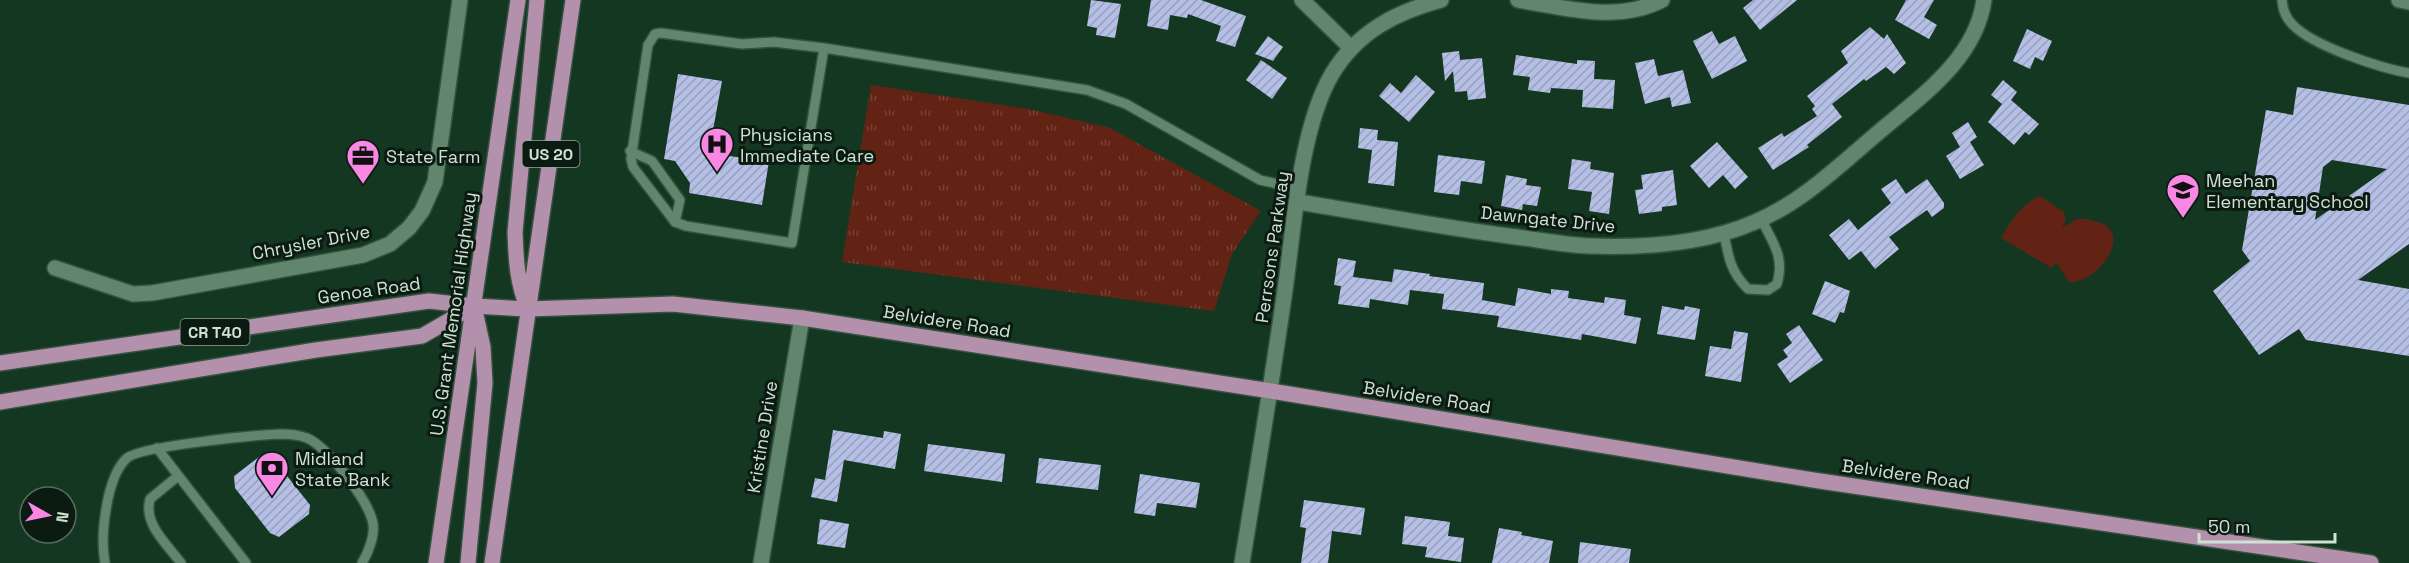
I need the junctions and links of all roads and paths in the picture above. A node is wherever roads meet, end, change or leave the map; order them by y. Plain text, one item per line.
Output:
1 (460, 0) edge
2 (518, 0) edge
3 (537, 0) edge
4 (573, 0) edge
5 (1302, 0) edge
6 (1441, 0) edge
7 (1518, 0) edge
8 (1662, 0) edge
9 (1984, 0) edge
10 (2282, 0) edge
11 (2399, 0) edge
12 (2409, 2) edge
13 (825, 48) junction
14 (1350, 48) junction
15 (2409, 73) edge
16 (630, 151) junction
17 (1299, 195) junction
18 (1761, 219) junction
19 (675, 222) junction
20 (1724, 232) junction
21 (56, 268) dead end
22 (474, 306) junction
23 (528, 309) junction
24 (802, 318) junction
25 (0, 363) edge
26 (1271, 391) junction
27 (0, 402) edge
28 (157, 448) junction
29 (178, 476) junction
30 (105, 563) edge
31 (181, 563) edge
32 (246, 563) edge
33 (362, 563) edge
34 (436, 563) edge
35 (468, 563) edge
36 (492, 563) edge
37 (761, 563) edge
38 (1242, 563) edge
39 (2371, 563) edge

1 - 21 street, Chrysler Drive
2 - 22 main road, U.S. Grant Memorial Highway / US 20
3 - 23 main road
4 - 23 main road, US 20
5 - 14 street
6 - 14 street, Perrsons Parkway
7 - 8 street
9 - 18 street, Dawngate Drive
10 - 15 lane
11 - 12 street
13 - 16 lane
13 - 17 lane
13 - 19 lane
14 - 17 street, Perrsons Parkway
16 - 19 lane
16 - 19 lane
17 - 20 street, Dawngate Drive
17 - 26 street, Perrsons Parkway
18 - 20 street, Dawngate Drive
18 - 20 lane
22 - 23 main road, Belvidere Road
22 - 25 main road, Genoa Road / CR T40
22 - 27 main road, CR T40
22 - 34 main road, U.S. Grant Memorial Highway / US 20
22 - 35 main road
23 - 24 main road, Belvidere Road
23 - 36 main road, US 20
24 - 26 main road, Belvidere Road
24 - 37 street, Kristine Drive
26 - 38 street, Perrsons Parkway
26 - 39 main road, Belvidere Road
28 - 29 lane
28 - 30 lane
28 - 33 lane
29 - 31 lane
29 - 32 lane

